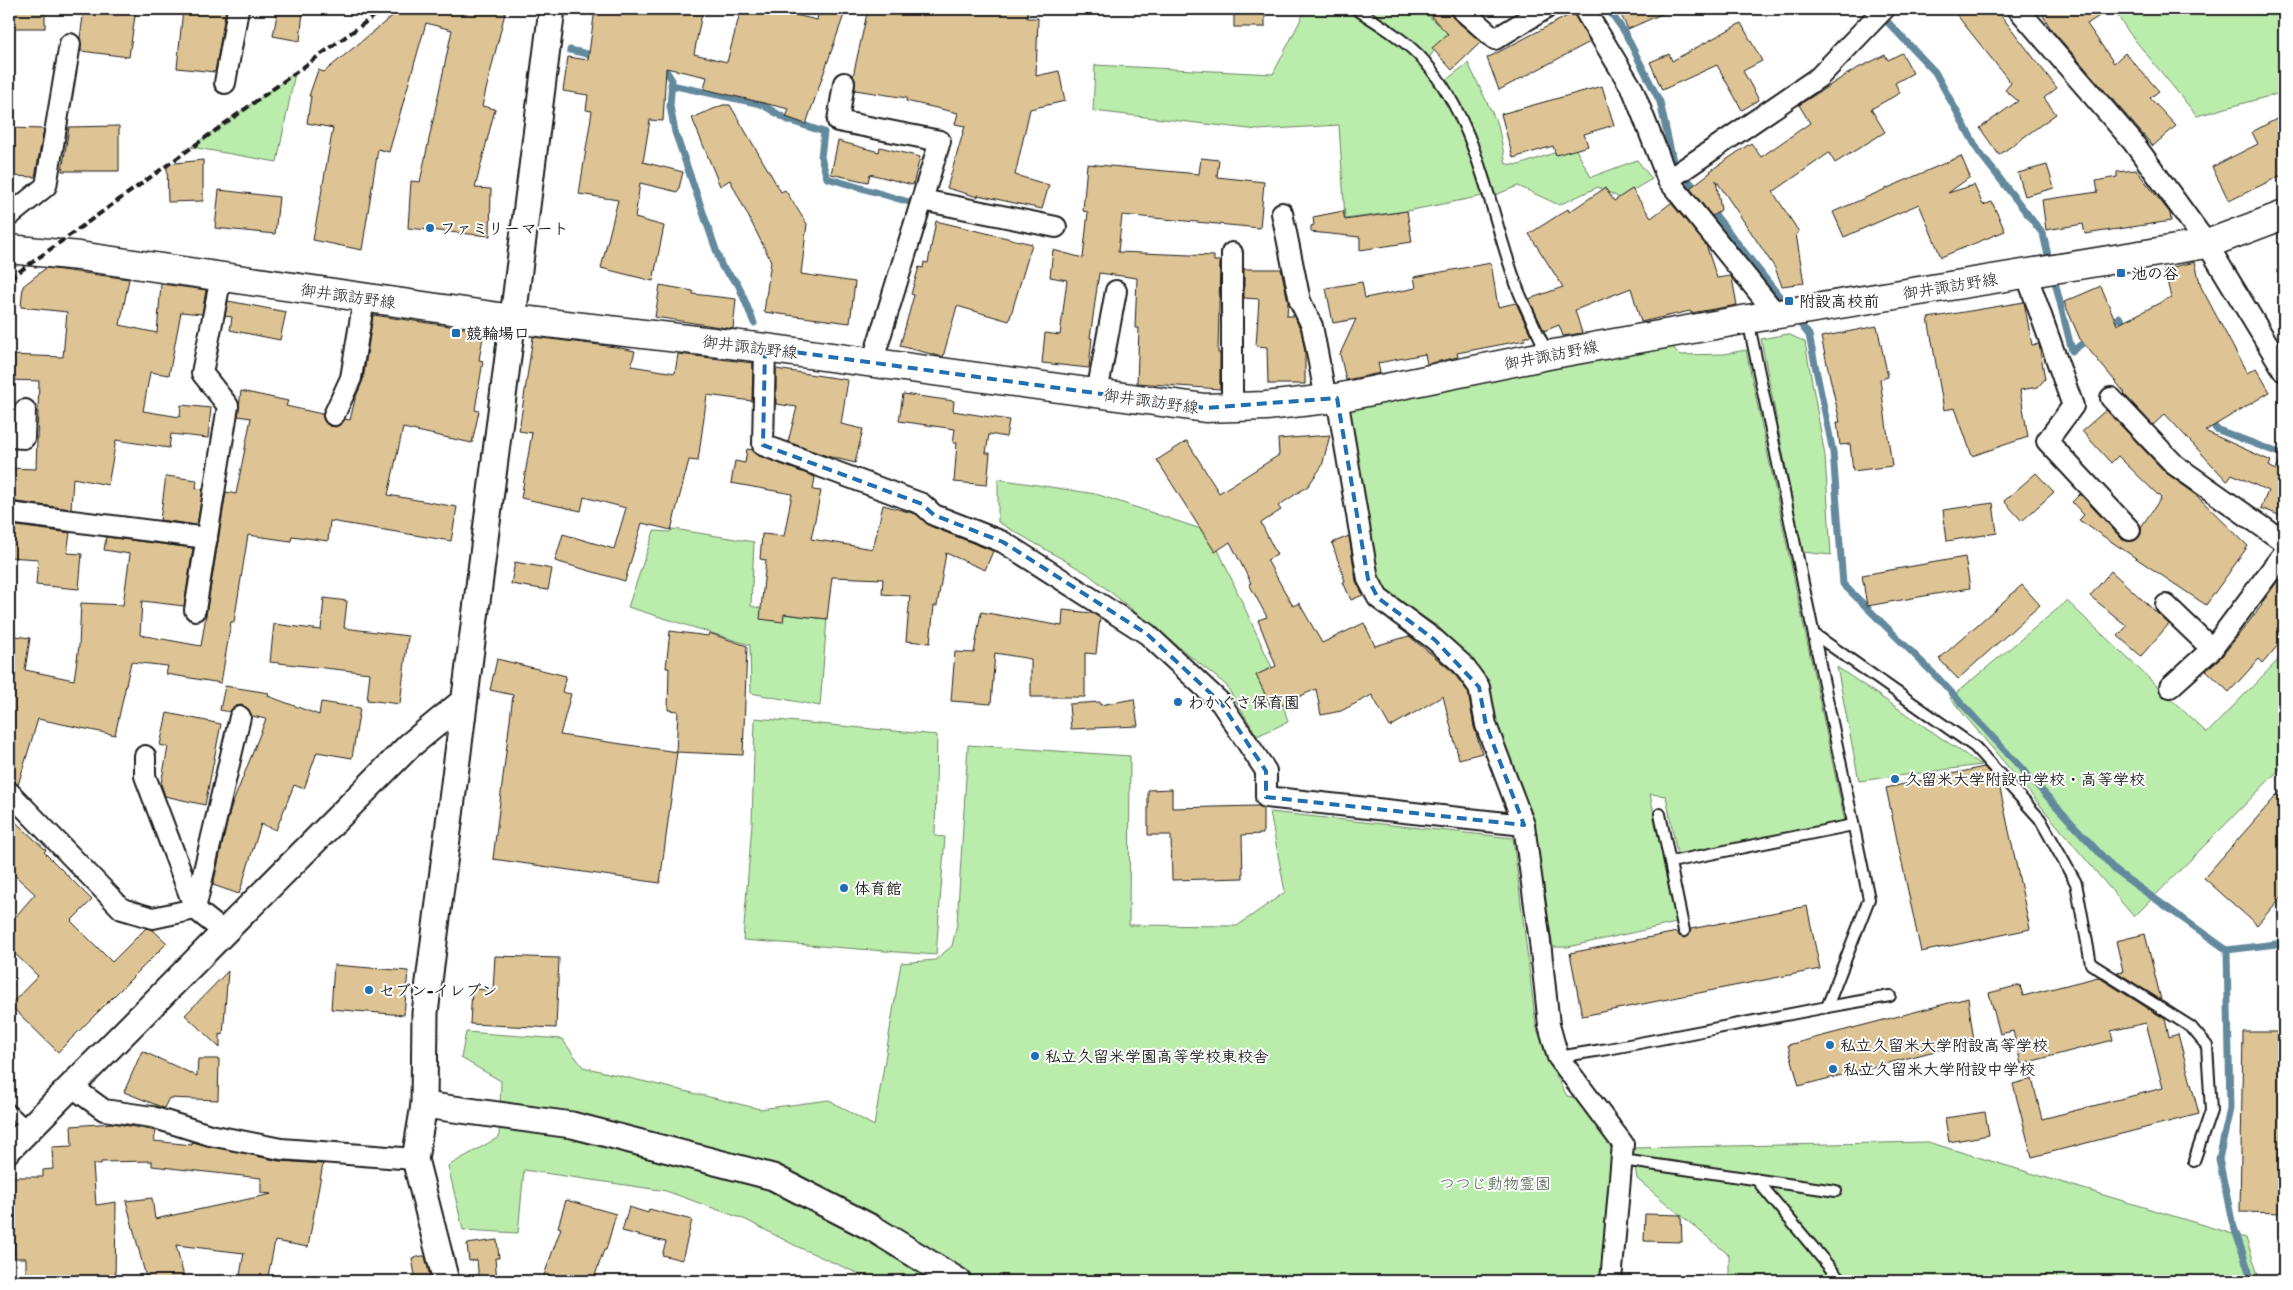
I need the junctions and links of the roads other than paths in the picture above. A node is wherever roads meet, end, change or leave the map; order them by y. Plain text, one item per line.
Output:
1 (238, 9) edge
2 (552, 9) edge
3 (1356, 9) edge
4 (1461, 9) edge
5 (1545, 9) edge
6 (1584, 9) edge
7 (1884, 9) edge
8 (2018, 9) edge
9 (70, 44) dead end
10 (844, 82) dead end
11 (226, 83) dead end
12 (1668, 180) junction
13 (922, 200) junction
14 (1282, 213) dead end
15 (2284, 215) edge
16 (9, 216) edge
17 (1056, 227) dead end
18 (2207, 244) junction
19 (9, 249) edge
20 (1232, 253) dead end
21 (2026, 273) junction
22 (221, 277) junction
23 (1116, 291) dead end
24 (364, 299) junction
25 (1777, 315) junction
26 (513, 319) junction
27 (1748, 319) junction
28 (765, 348) junction
29 (1548, 355) junction
30 (872, 363) junction
31 (2284, 371) edge
32 (1097, 393) junction
33 (2111, 398) dead end
34 (1331, 399) junction
35 (1232, 407) junction
36 (25, 410) dead end
37 (334, 415) dead end
38 (9, 437) edge
39 (9, 513) edge
40 (2130, 530) dead end
41 (207, 538) junction
42 (2283, 542) edge
43 (2166, 605) dead end
44 (195, 610) dead end
45 (1814, 634) junction
46 (2212, 649) junction
47 (2170, 687) dead end
48 (464, 701) junction
49 (240, 716) dead end
50 (145, 756) dead end
51 (9, 792) edge
52 (1660, 814) dead end
53 (1524, 825) junction
54 (1853, 825) junction
55 (1671, 862) junction
56 (195, 909) junction
57 (1684, 931) dead end
58 (224, 932) junction
59 (1890, 996) dead end
60 (1827, 1007) junction
61 (1558, 1057) junction
62 (71, 1086) junction
63 (424, 1105) junction
64 (9, 1109) edge
65 (28, 1128) junction
66 (9, 1149) edge
67 (415, 1159) junction
68 (1622, 1160) junction
69 (2194, 1161) dead end
70 (1756, 1179) junction
71 (1836, 1191) dead end
72 (446, 1281) edge
73 (958, 1281) edge
74 (1611, 1281) edge
75 (1841, 1281) edge

1 - 11 street
2 - 26 street
3 - 29 lane
4 - 5 street
6 - 12 street
7 - 12 street
8 - 18 street
9 - 16 street
10 - 13 street
12 - 25 street
13 - 17 street
13 - 30 street
14 - 34 street
15 - 18 main road, 御井諏訪野線
18 - 21 main road, 御井諏訪野線
18 - 31 street
19 - 22 main road, 御井諏訪野線
20 - 35 street
21 - 25 main road, 御井諏訪野線
21 - 40 street
22 - 24 main road, 御井諏訪野線
22 - 41 street
23 - 32 street
24 - 26 main road, 御井諏訪野線
24 - 37 street
25 - 27 main road, 御井諏訪野線
26 - 28 main road, 御井諏訪野線
26 - 48 street
27 - 29 main road, 御井諏訪野線
27 - 45 lane
28 - 30 main road, 御井諏訪野線
28 - 53 street
29 - 34 main road, 御井諏訪野線
30 - 32 main road, 御井諏訪野線
32 - 35 main road, 御井諏訪野線
33 - 42 street
34 - 35 main road, 御井諏訪野線
34 - 53 street
36 - 38 street
39 - 41 street
41 - 44 street
42 - 46 street
43 - 46 street
45 - 54 lane
45 - 69 lane
46 - 47 street
48 - 58 street
48 - 63 street
49 - 56 street
50 - 56 street
51 - 56 street
52 - 55 lane
53 - 61 street
54 - 55 lane
54 - 60 lane
55 - 57 lane
56 - 58 street
58 - 62 street
59 - 60 lane
60 - 61 lane
61 - 68 street
62 - 65 street
62 - 67 street
63 - 67 street
63 - 73 street
64 - 65 lane
65 - 66 street
67 - 72 street
68 - 70 lane
68 - 74 street
70 - 71 lane
70 - 75 lane

